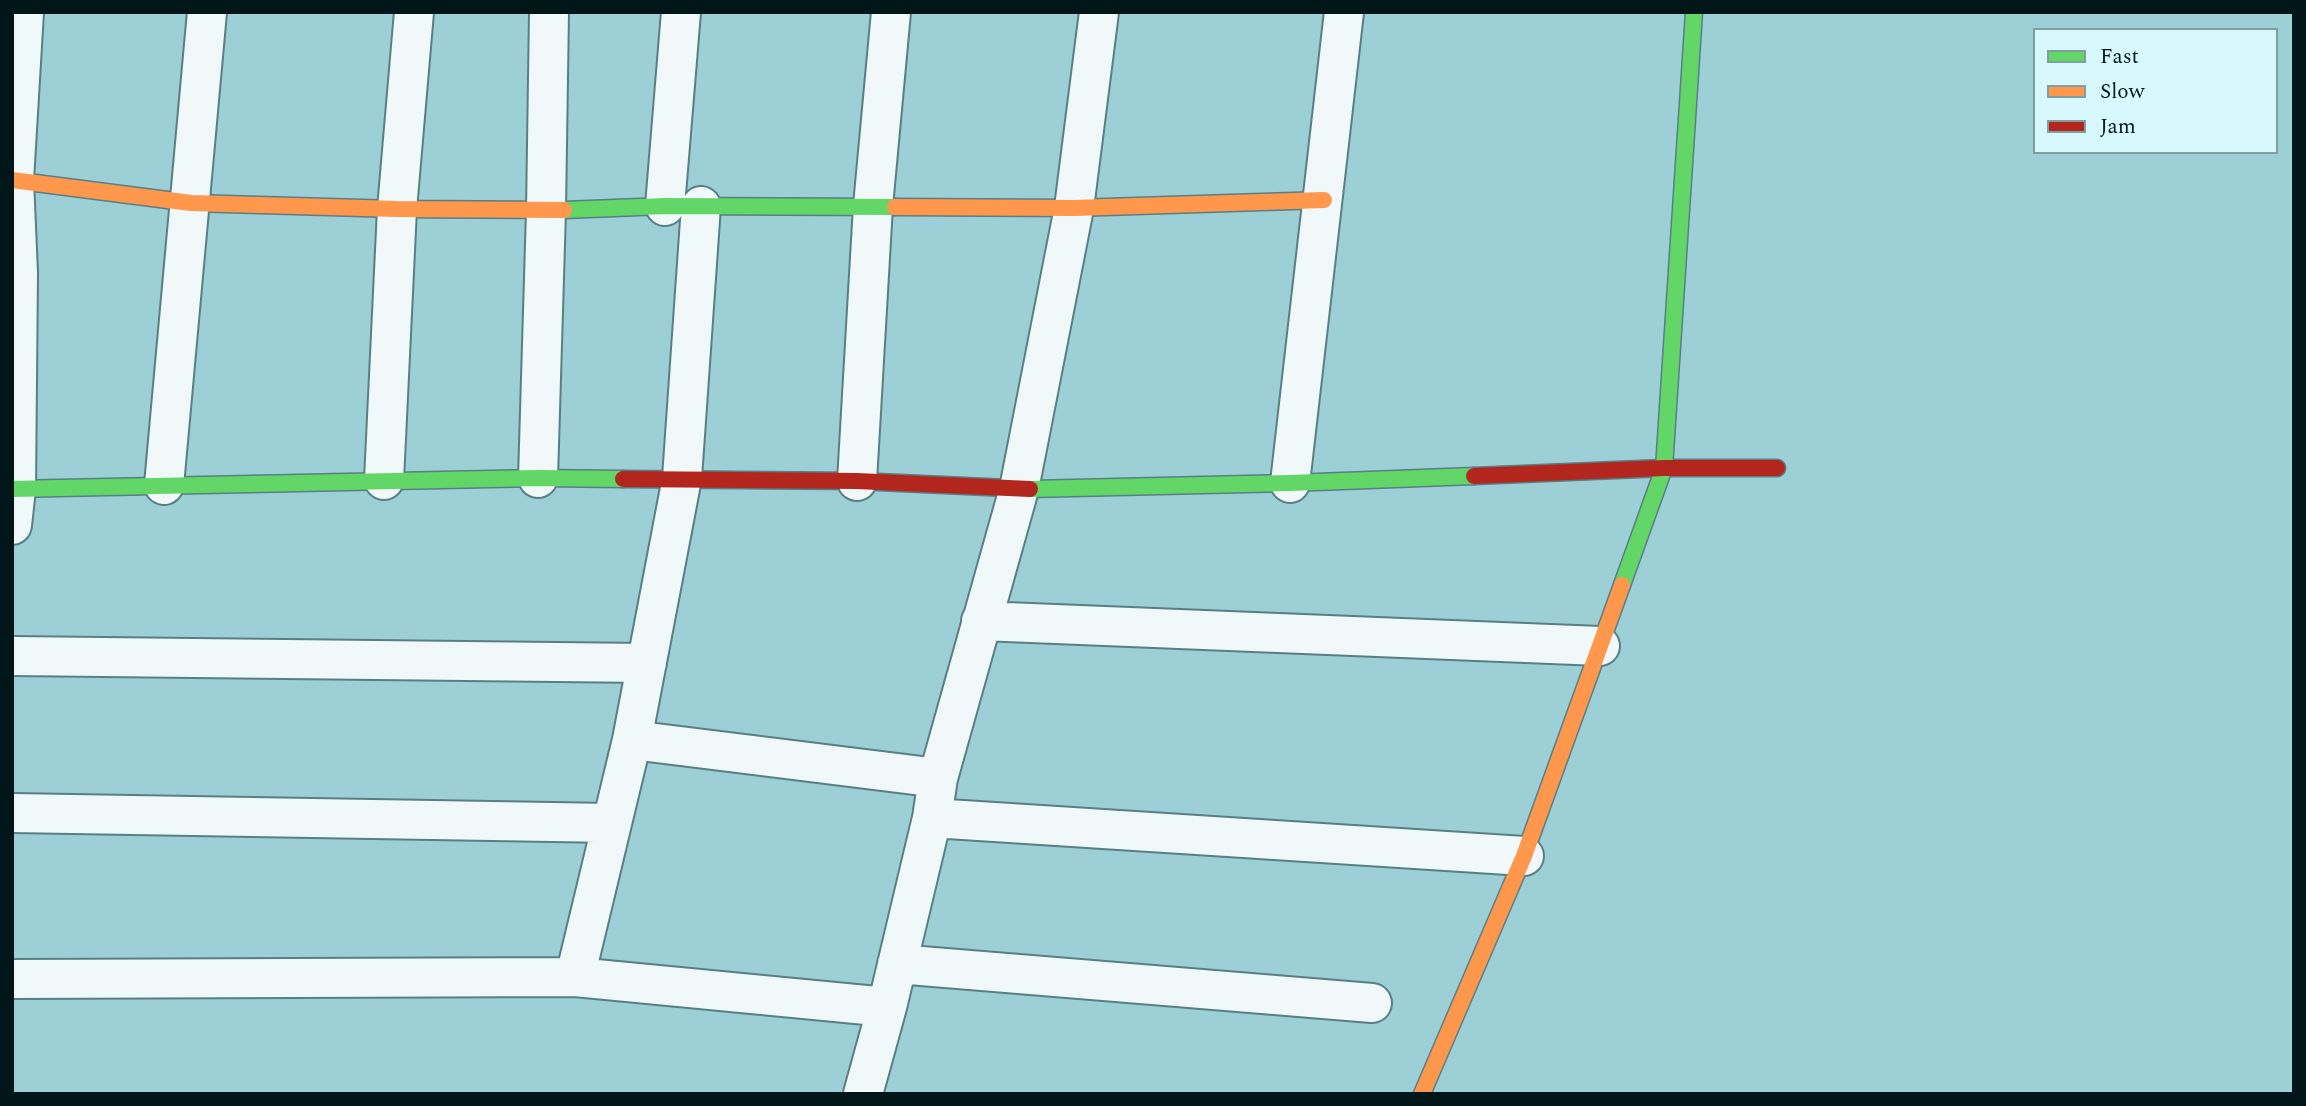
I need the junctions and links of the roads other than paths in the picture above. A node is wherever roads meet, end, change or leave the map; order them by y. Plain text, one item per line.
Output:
1 (24, 12) edge
2 (207, 12) edge
3 (414, 12) edge
4 (549, 12) edge
5 (681, 12) edge
6 (891, 12) edge
7 (1099, 12) edge
8 (1345, 12) edge
9 (1694, 12) edge
10 (13, 180) edge
11 (1324, 200) junction
12 (191, 203) junction
13 (683, 206) junction
14 (873, 206) junction
15 (1074, 208) junction
16 (397, 209) junction
17 (546, 211) junction
18 (15, 273) edge
19 (1664, 468) junction
20 (1777, 468) dead end
21 (538, 478) junction
22 (682, 478) junction
23 (384, 480) junction
24 (857, 481) junction
25 (1290, 483) junction
26 (164, 485) junction
27 (1019, 489) junction
28 (13, 501) edge
29 (982, 621) junction
30 (1600, 646) junction
31 (12, 656) edge
32 (647, 663) junction
33 (632, 740) junction
34 (938, 778) junction
35 (12, 813) edge
36 (932, 818) junction
37 (612, 823) junction
38 (1524, 856) junction
39 (897, 964) junction
40 (575, 977) junction
41 (12, 979) edge
42 (1372, 1003) dead end
43 (887, 1007) junction
44 (863, 1094) edge
45 (1422, 1094) edge

1 - 10 street
2 - 12 street
3 - 16 street
4 - 17 street
5 - 13 street
6 - 14 street
7 - 15 street
8 - 11 street
9 - 19 street
10 - 12 street
10 - 18 street
11 - 15 street
11 - 25 street
12 - 16 street
12 - 26 street
13 - 14 street
13 - 17 street
13 - 22 street
14 - 15 street
14 - 24 street
15 - 27 street
16 - 17 street
16 - 23 street
17 - 21 street
18 - 28 street
19 - 20 street
19 - 25 street
19 - 30 street
21 - 22 street
21 - 23 street
22 - 24 street
22 - 32 street
23 - 26 street
24 - 27 street
25 - 27 street
26 - 28 street
27 - 29 street
29 - 30 street
29 - 34 street
30 - 38 street
31 - 32 street
32 - 33 street
33 - 34 street
33 - 37 street
34 - 36 street
35 - 37 street
36 - 38 street
36 - 39 street
37 - 40 street
38 - 45 street
39 - 42 street
39 - 43 street
40 - 41 street
40 - 43 street
43 - 44 street

